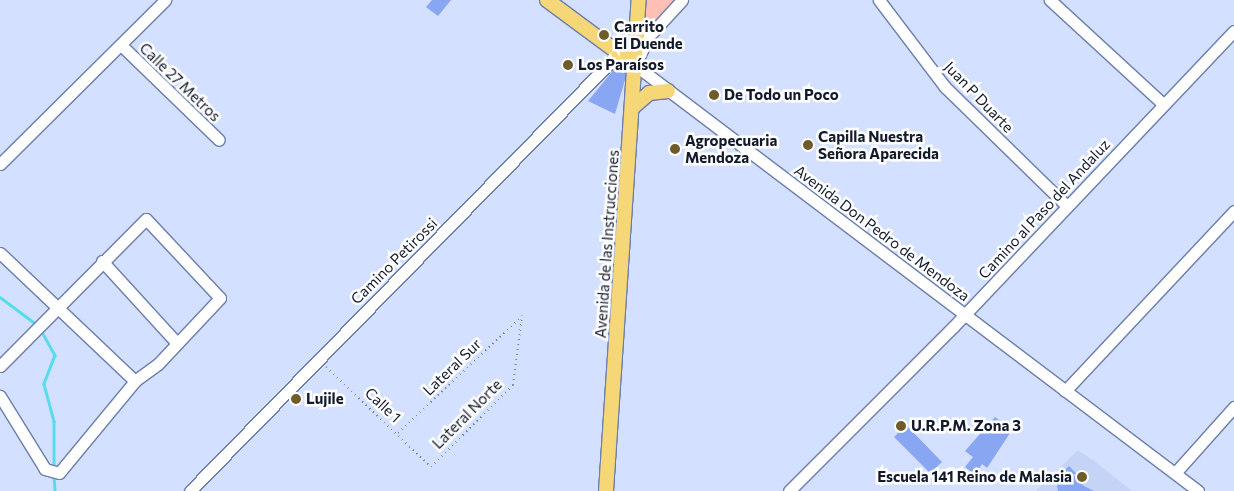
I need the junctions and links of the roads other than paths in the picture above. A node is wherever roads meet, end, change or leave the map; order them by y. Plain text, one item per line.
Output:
1 (547, 0) edge
2 (639, 0) edge
3 (682, 0) edge
4 (879, 0) edge
5 (1050, 0) edge
6 (163, 1) edge
7 (1234, 31) edge
8 (637, 33) junction
9 (121, 45) junction
10 (614, 49) junction
11 (635, 65) junction
12 (668, 91) junction
13 (1163, 104) junction
14 (632, 108) junction
15 (219, 140) dead end
16 (0, 164) edge
17 (1067, 206) junction
18 (1234, 211) edge
19 (0, 253) edge
20 (102, 261) junction
21 (60, 308) junction
22 (964, 316) junction
23 (176, 342) junction
24 (0, 366) edge
25 (135, 381) junction
26 (1064, 391) junction
27 (0, 396) edge
28 (1234, 407) edge
29 (1175, 473) junction
30 (190, 491) edge
31 (606, 491) edge
32 (789, 491) edge
33 (1198, 491) edge

1 - 10 main road, Avenida Don Pedro de Mendoza
2 - 8 main road, Avenida de las Instrucciones
3 - 11 street
4 - 17 street, Juan P Duarte
5 - 13 street
6 - 9 street
7 - 13 street, Camino al Paso del Andaluz
8 - 10 main road
8 - 11 main road, Avenida de las Instrucciones
9 - 15 street, Calle 27 Metros
9 - 16 street
10 - 11 main road, Avenida Don Pedro de Mendoza
10 - 30 street, Camino Petirossi
11 - 12 street, Avenida Don Pedro de Mendoza
11 - 14 main road, Avenida de las Instrucciones
12 - 14 main road
12 - 22 street, Avenida Don Pedro de Mendoza
13 - 17 street, Camino al Paso del Andaluz
14 - 31 main road, Avenida de las Instrucciones
17 - 22 street, Camino al Paso del Andaluz
18 - 26 street
19 - 21 street
20 - 21 street
20 - 23 street
20 - 23 street
21 - 24 street
21 - 25 street
22 - 26 street, Avenida Don Pedro de Mendoza
22 - 32 street, Camino al Paso del Andaluz
23 - 25 street
25 - 27 street
26 - 29 street, Avenida Don Pedro de Mendoza
28 - 29 street
29 - 33 street, Avenida Don Pedro de Mendoza

